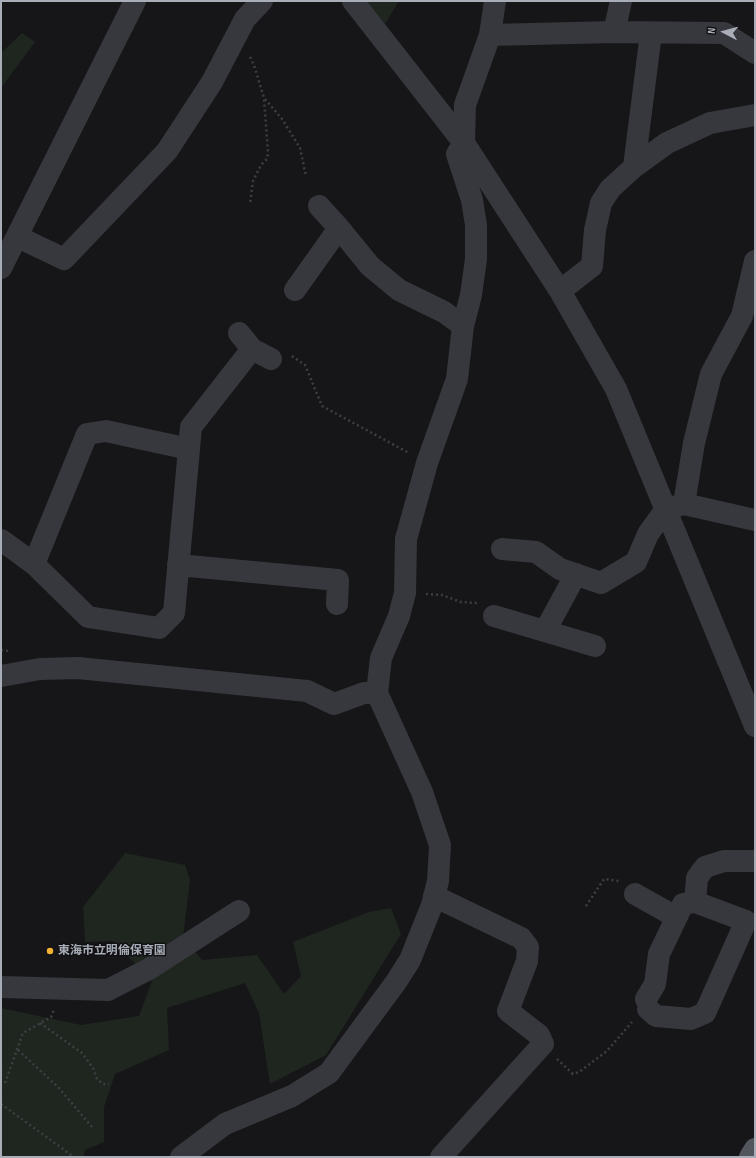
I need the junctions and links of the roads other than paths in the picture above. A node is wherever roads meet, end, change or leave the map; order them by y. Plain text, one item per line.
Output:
1 (135, 1) edge
2 (262, 1) edge
3 (353, 1) edge
4 (496, 1) edge
5 (622, 1) edge
6 (614, 32) junction
7 (651, 33) junction
8 (490, 35) junction
9 (755, 53) edge
10 (755, 115) edge
11 (464, 143) junction
12 (634, 167) junction
13 (319, 206) dead end
14 (339, 228) junction
15 (18, 237) junction
16 (755, 261) edge
17 (1, 268) edge
18 (295, 290) dead end
19 (560, 291) junction
20 (748, 317) edge
21 (464, 326) junction
22 (271, 359) road end
23 (189, 449) junction
24 (675, 506) junction
25 (755, 520) edge
26 (1, 540) edge
27 (502, 549) dead end
28 (34, 564) junction
29 (178, 565) junction
30 (576, 574) junction
31 (337, 604) dead end
32 (487, 610) road end
33 (545, 631) junction
34 (596, 646) dead end
35 (1, 676) edge
36 (377, 693) junction
37 (749, 696) edge
38 (755, 726) edge
39 (755, 861) edge
40 (635, 894) road end
41 (434, 896) junction
42 (695, 902) junction
43 (239, 911) dead end
44 (676, 917) junction
45 (1, 987) edge
46 (755, 1149) edge
47 (181, 1157) edge
48 (441, 1157) edge
49 (750, 1157) edge

1 - 15 street
2 - 15 street
3 - 11 street
4 - 8 street
5 - 6 street
6 - 7 street
6 - 8 street
7 - 9 street
7 - 12 street
8 - 11 street
10 - 12 street
11 - 19 street
11 - 21 street
12 - 19 street
13 - 14 street
14 - 18 street
14 - 21 street
15 - 17 street
16 - 20 street
19 - 24 street
20 - 24 street
21 - 36 street
22 - 23 street
23 - 28 street
23 - 29 street
24 - 25 street
24 - 30 street
24 - 37 street
26 - 28 street
27 - 30 street
28 - 29 street
29 - 31 street
30 - 33 street
32 - 33 street
33 - 34 street
35 - 36 street
36 - 41 street
37 - 38 street
39 - 42 street
40 - 44 street
41 - 47 street
41 - 48 street
42 - 44 street
42 - 44 street
43 - 45 street
46 - 49 main road

